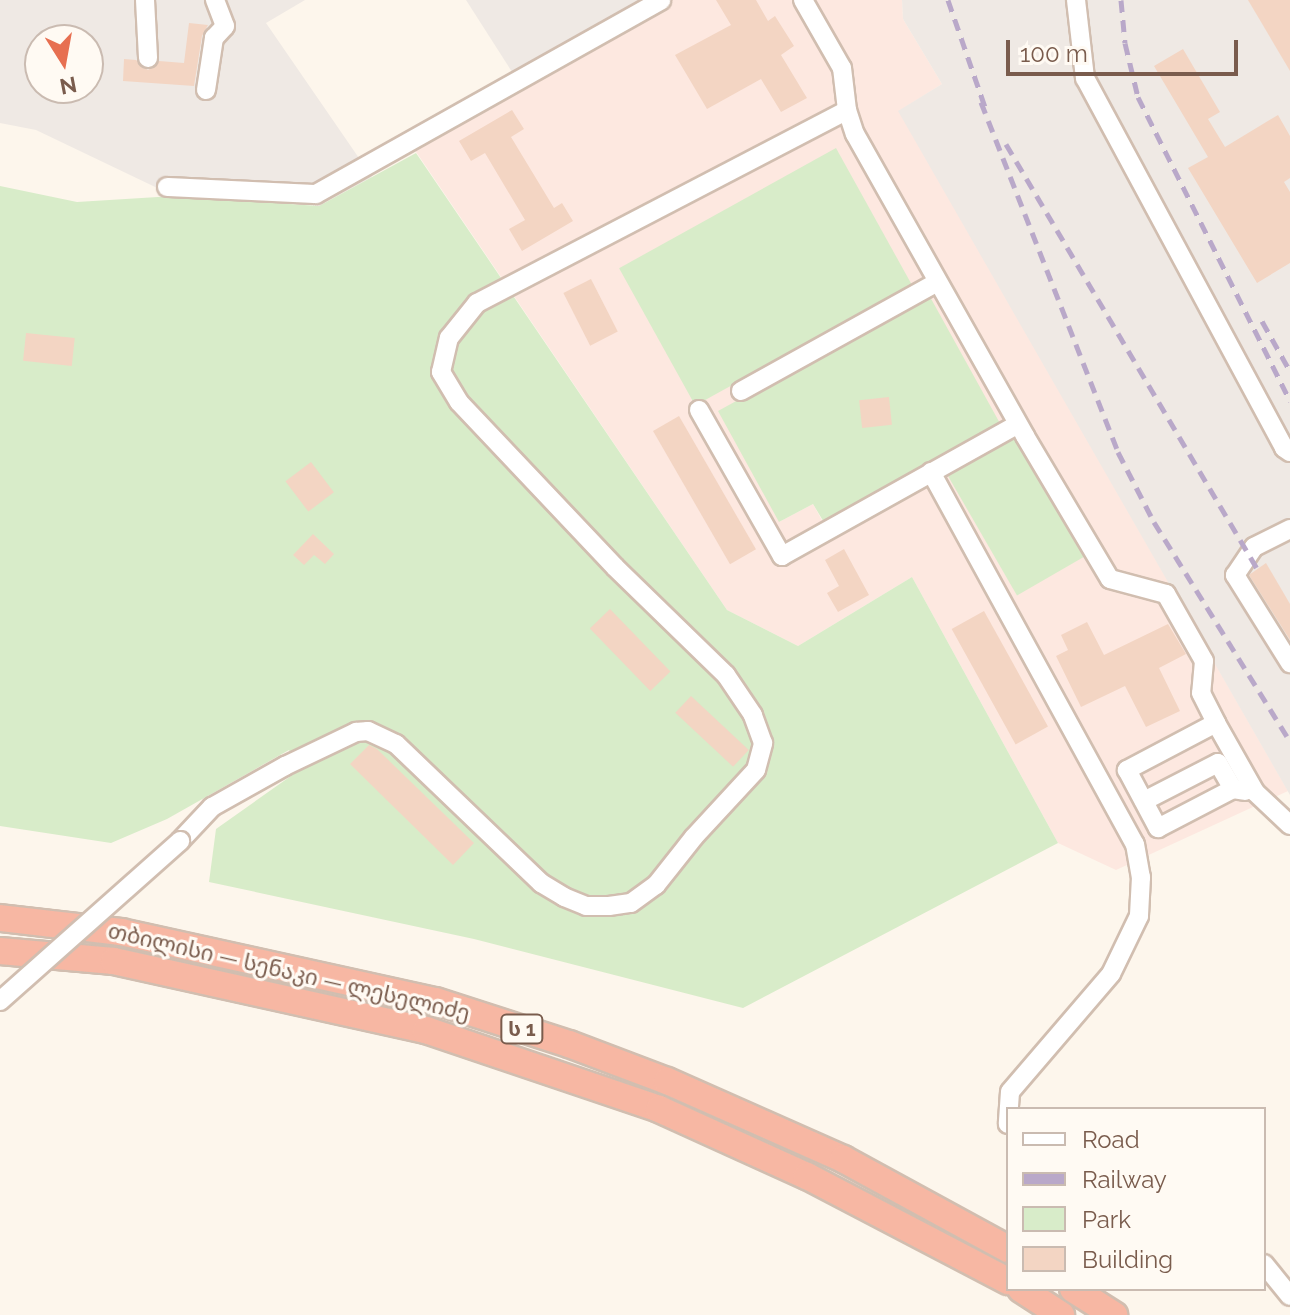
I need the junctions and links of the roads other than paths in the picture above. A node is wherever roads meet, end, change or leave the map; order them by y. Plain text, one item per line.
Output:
1 (145, 0) edge
2 (215, 0) edge
3 (661, 0) edge
4 (803, 0) edge
5 (1076, 0) edge
6 (148, 58) dead end
7 (206, 90) dead end
8 (847, 110) junction
9 (167, 187) dead end
10 (938, 282) junction
11 (741, 391) dead end
12 (699, 410) dead end
13 (1018, 424) junction
14 (1288, 448) edge
15 (931, 472) junction
16 (1290, 529) edge
17 (1290, 663) edge
18 (1209, 727) junction
19 (1218, 763) junction
20 (1233, 789) junction
21 (1255, 792) junction
22 (1144, 801) junction
23 (1290, 825) edge
24 (0, 918) edge
25 (0, 951) edge
26 (0, 1001) edge
27 (1009, 1107) edge
28 (1006, 1248) edge
29 (1266, 1266) edge
30 (1006, 1280) edge
31 (1024, 1291) edge
32 (1076, 1291) edge
33 (1290, 1296) edge
34 (1061, 1315) edge
35 (1114, 1315) edge

1 - 6 street
2 - 7 street
3 - 9 street
4 - 8 street
5 - 14 street
8 - 10 street
8 - 26 street, bridge
10 - 11 street
10 - 13 street
12 - 15 street
13 - 15 street
13 - 18 street
15 - 27 street
16 - 17 street
18 - 19 street
18 - 21 street
18 - 22 street
19 - 20 street
19 - 22 street
20 - 21 street
20 - 22 street
21 - 23 street
24 - 28 highway, თბილისი — სენაკი — ლესელიძე / ს 1
25 - 30 highway, თბილისი — სენაკი — ლესელიძე / ს 1
29 - 33 street
31 - 34 highway
32 - 35 highway

